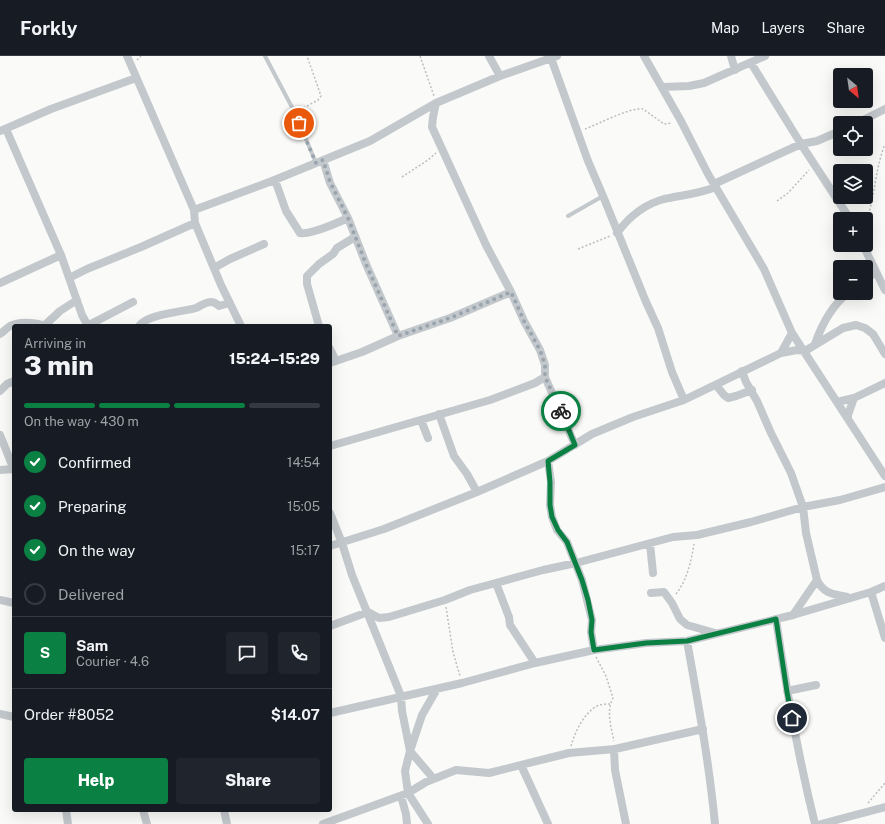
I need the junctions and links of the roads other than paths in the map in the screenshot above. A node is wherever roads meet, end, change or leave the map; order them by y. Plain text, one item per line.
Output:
1 (127, 56) edge
2 (265, 56) edge
3 (489, 56) edge
4 (644, 56) edge
5 (731, 56) edge
6 (765, 56) edge
7 (554, 57) edge
8 (751, 63) junction
9 (735, 70) junction
10 (500, 76) junction
11 (136, 78) junction
12 (663, 87) junction
13 (436, 103) junction
14 (885, 109) edge
15 (871, 116) edge
16 (3, 130) edge
17 (833, 135) edge
18 (801, 144) junction
19 (319, 161) junction
20 (275, 180) junction
21 (715, 185) junction
22 (603, 196) junction
23 (194, 210) junction
24 (846, 212) edge
25 (568, 216) dead end
26 (348, 218) junction
27 (195, 223) junction
28 (617, 233) junction
29 (355, 237) junction
30 (264, 244) dead end
31 (866, 252) edge
32 (61, 254) junction
33 (214, 268) junction
34 (876, 272) junction
35 (873, 274) edge
36 (69, 278) junction
37 (0, 283) edge
38 (885, 290) edge
39 (511, 292) junction
40 (77, 300) junction
41 (841, 300) edge
42 (133, 302) dead end
43 (230, 303) junction
44 (15, 324) edge
45 (37, 324) edge
46 (48, 324) edge
47 (86, 324) edge
48 (91, 324) edge
49 (140, 324) edge
50 (240, 324) edge
51 (318, 324) edge
52 (12, 325) edge
53 (792, 333) junction
54 (0, 334) edge
55 (398, 336) junction
56 (815, 344) junction
57 (805, 351) junction
58 (781, 353) junction
59 (885, 354) edge
60 (333, 362) edge
61 (742, 371) junction
62 (545, 377) junction
63 (12, 382) edge
64 (885, 383) edge
65 (716, 384) junction
66 (752, 390) junction
67 (0, 391) edge
68 (854, 398) junction
69 (684, 400) junction
70 (837, 402) junction
71 (439, 414) junction
72 (848, 418) junction
73 (421, 420) junction
74 (0, 435) edge
75 (428, 438) dead end
76 (332, 445) edge
77 (575, 445) junction
78 (548, 461) junction
79 (12, 465) edge
80 (0, 470) edge
81 (12, 470) edge
82 (885, 476) edge
83 (885, 487) edge
84 (477, 492) junction
85 (803, 507) junction
86 (332, 518) edge
87 (342, 543) junction
88 (650, 544) junction
89 (332, 546) edge
90 (576, 563) junction
91 (653, 574) dead end
92 (817, 580) junction
93 (496, 583) junction
94 (885, 586) edge
95 (871, 592) junction
96 (651, 593) dead end
97 (849, 598) junction
98 (0, 600) edge
99 (12, 603) edge
100 (368, 612) junction
101 (794, 614) junction
102 (776, 619) junction
103 (332, 625) edge
104 (716, 633) junction
105 (885, 638) edge
106 (687, 641) junction
107 (594, 650) junction
108 (535, 663) junction
109 (816, 685) dead end
110 (437, 689) junction
111 (787, 692) junction
112 (401, 696) junction
113 (332, 713) edge
114 (0, 714) edge
115 (12, 717) edge
116 (703, 729) junction
117 (615, 749) junction
118 (410, 751) junction
119 (521, 765) junction
120 (433, 778) junction
121 (404, 794) junction
122 (885, 807) edge
123 (66, 812) edge
124 (144, 812) edge
125 (224, 812) edge
126 (326, 823) edge
127 (68, 824) edge
128 (147, 824) edge
129 (227, 824) edge
130 (407, 824) edge
131 (428, 824) edge
132 (548, 824) edge
133 (626, 824) edge
134 (715, 824) edge
135 (814, 824) edge
136 (821, 824) edge

1 - 11 street
2 - 19 lane
3 - 10 street
4 - 12 street
5 - 9 street
6 - 8 street
7 - 10 street
7 - 22 street
8 - 9 street
8 - 18 street
9 - 12 street
10 - 13 street
11 - 16 street
11 - 23 street
12 - 21 street
13 - 19 street
13 - 39 street
14 - 15 street
16 - 32 street
17 - 18 street
18 - 21 street
18 - 24 street
19 - 20 street
19 - 26 street
20 - 23 street
20 - 26 street
21 - 28 street
21 - 53 street
22 - 25 lane
22 - 28 street
23 - 27 street
26 - 29 street
27 - 33 street
27 - 36 street
28 - 69 street
29 - 51 street
29 - 55 street
30 - 33 street
31 - 34 street
32 - 36 street
32 - 37 street
33 - 43 street
34 - 35 street
34 - 38 street
36 - 40 street
39 - 55 street
39 - 62 street
40 - 46 street
40 - 47 street
41 - 56 street
42 - 48 street
43 - 49 street
43 - 50 street
44 - 45 street
52 - 54 street
53 - 57 street
53 - 58 street
55 - 60 street
56 - 57 street
56 - 59 street
57 - 58 street
57 - 70 street
58 - 61 street
61 - 65 street
61 - 66 street
62 - 71 street
62 - 77 street
63 - 67 street
64 - 68 street
65 - 66 street
65 - 69 street
66 - 85 street
68 - 70 street
68 - 72 street
69 - 77 street
70 - 72 street
71 - 73 street
71 - 84 street
72 - 82 street
73 - 75 street
73 - 76 street
74 - 79 street
77 - 78 street
78 - 84 street
78 - 90 street
80 - 81 street
83 - 85 street
84 - 87 street
85 - 88 street
85 - 92 street
86 - 87 street
87 - 89 street
87 - 100 street
88 - 90 street
88 - 91 street
90 - 93 street
90 - 107 street
92 - 97 street
92 - 101 street
93 - 100 street
93 - 108 street
94 - 95 street
95 - 97 street
95 - 105 street
96 - 104 street
97 - 101 street
98 - 99 street
100 - 103 street
100 - 112 street
101 - 102 street
102 - 104 street
102 - 111 street
104 - 106 street
106 - 107 street
106 - 116 street
107 - 108 street
108 - 110 street
109 - 111 street
110 - 112 street
110 - 118 street
111 - 135 street
112 - 113 street
112 - 118 street
114 - 115 street
116 - 117 street
116 - 134 street
117 - 119 street
117 - 133 street
118 - 120 street
118 - 121 street
119 - 120 street
119 - 132 street
120 - 121 street
121 - 126 street
121 - 130 street
121 - 131 street
122 - 136 street
123 - 127 street
124 - 128 street
125 - 129 street

